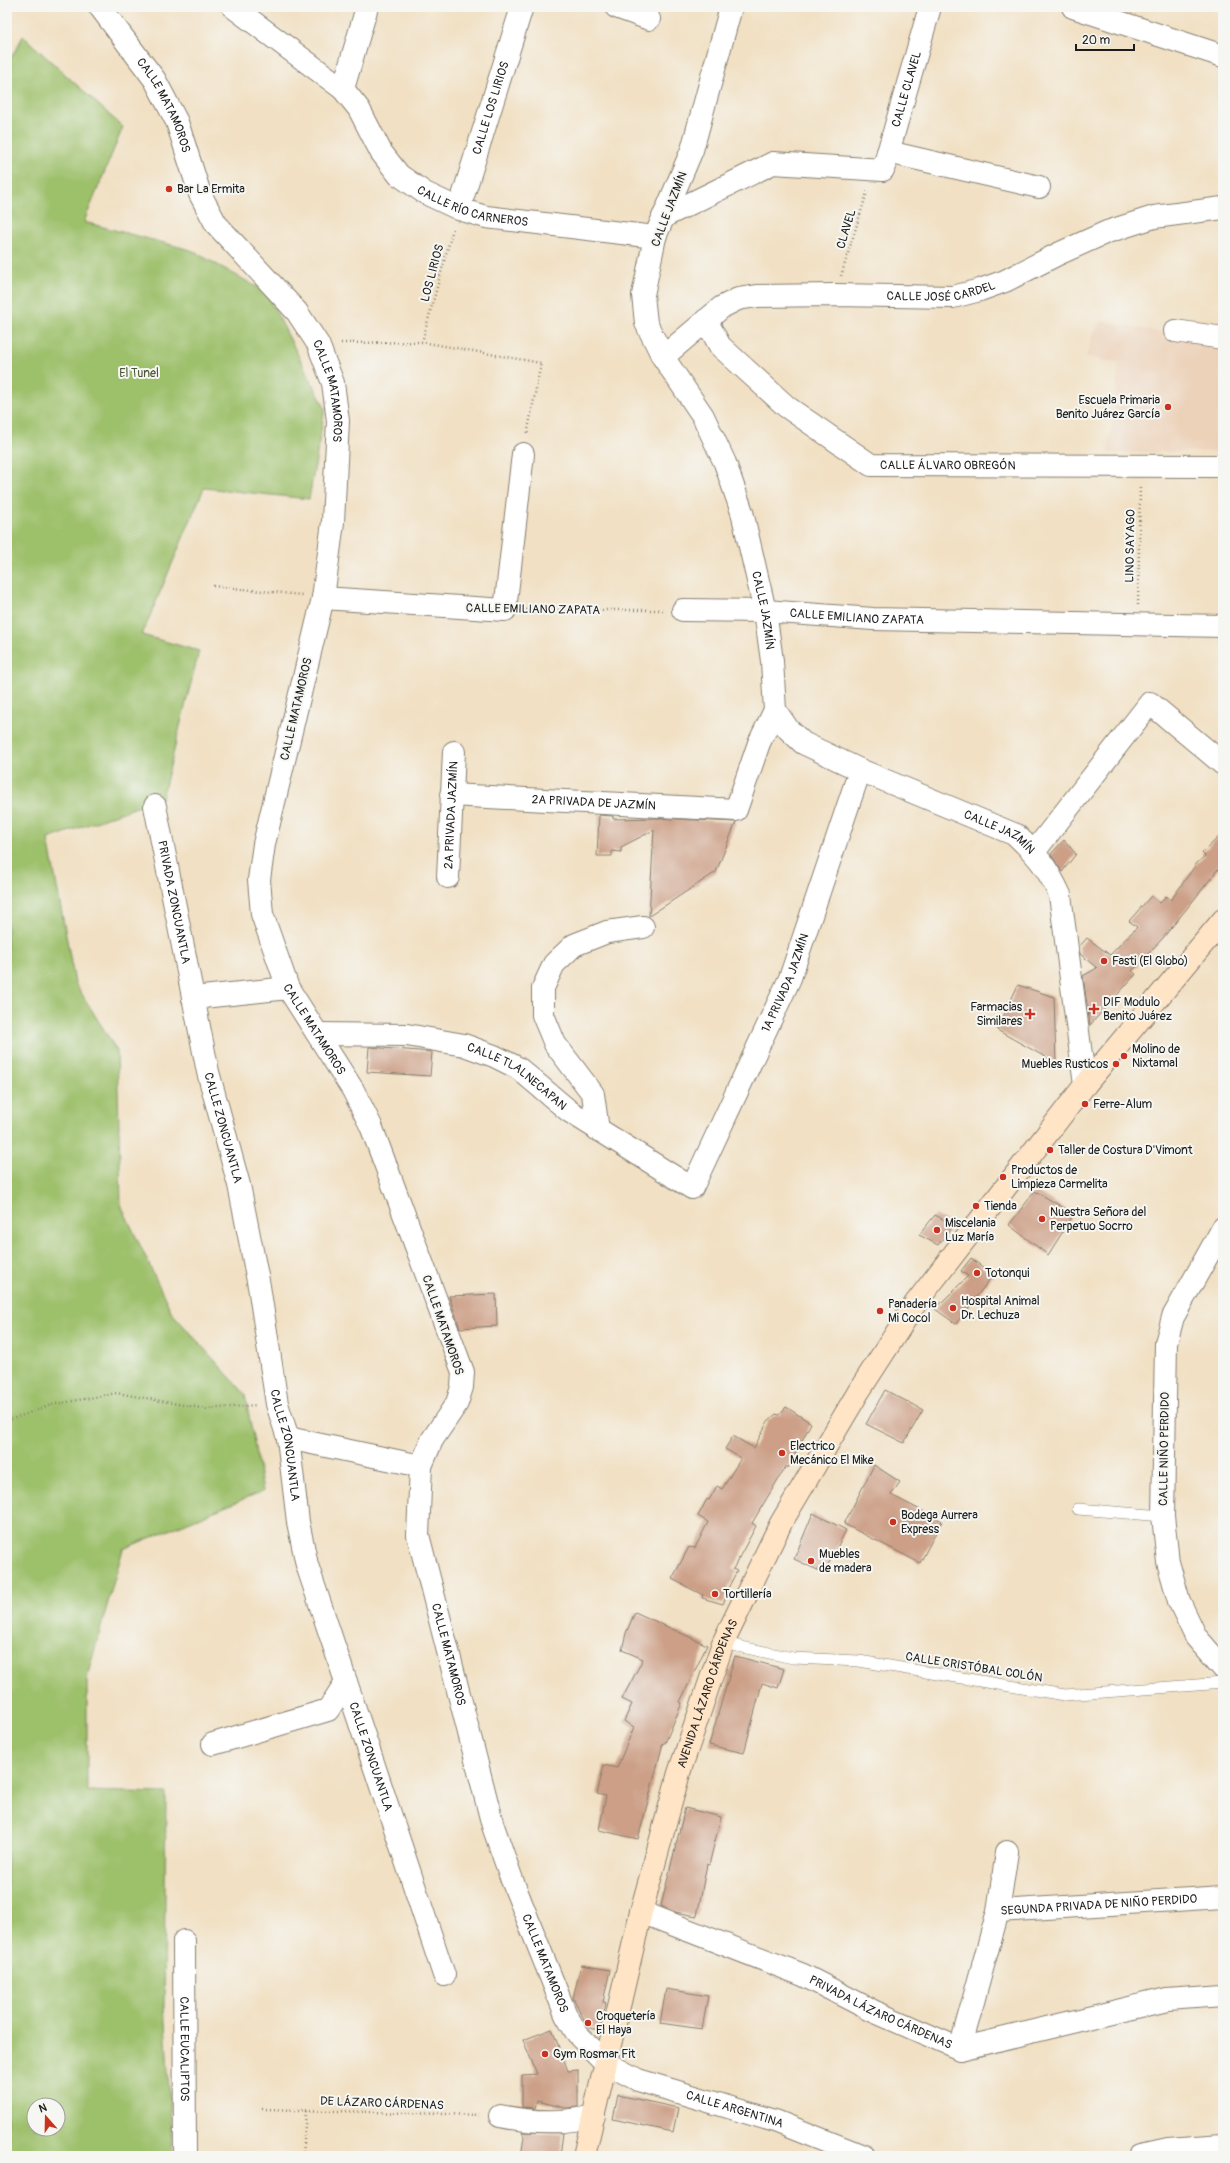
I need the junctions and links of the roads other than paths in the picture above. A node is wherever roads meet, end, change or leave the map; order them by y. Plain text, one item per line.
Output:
1 (100, 7) edge
2 (233, 7) edge
3 (367, 7) edge
4 (522, 7) edge
5 (616, 7) edge
6 (731, 7) edge
7 (930, 7) edge
8 (1073, 7) edge
9 (649, 18) dead end
10 (1223, 56) edge
11 (343, 89) junction
12 (882, 164) junction
13 (1038, 187) dead end
14 (1223, 208) edge
15 (459, 210) junction
16 (663, 217) junction
17 (655, 237) junction
18 (706, 320) junction
19 (1175, 331) dead end
20 (1223, 338) edge
21 (663, 357) junction
22 (523, 454) road end
23 (1223, 466) edge
24 (323, 598) junction
25 (683, 610) road end
26 (764, 611) junction
27 (1223, 626) edge
28 (775, 710) junction
29 (454, 752) dead end
30 (1223, 764) edge
31 (860, 770) junction
32 (451, 795) junction
33 (155, 806) dead end
34 (1034, 852) junction
35 (448, 878) dead end
36 (1223, 920) edge
37 (643, 927) dead end
38 (288, 988) junction
39 (193, 998) junction
40 (318, 1034) junction
41 (1085, 1085) junction
42 (598, 1130) junction
43 (692, 1188) joint
44 (1223, 1228) edge
45 (288, 1438) junction
46 (421, 1466) junction
47 (1078, 1509) dead end
48 (1163, 1516) junction
49 (723, 1643) junction
50 (1223, 1668) edge
51 (346, 1682) junction
52 (1223, 1683) edge
53 (213, 1744) dead end
54 (1007, 1852) dead end
55 (1223, 1897) edge
56 (998, 1911) junction
57 (641, 1912) junction
58 (184, 1941) dead end
59 (444, 1975) dead end
60 (1223, 1995) edge
61 (960, 2049) junction
62 (606, 2063) junction
63 (500, 2116) road end
64 (594, 2116) junction
65 (1223, 2146) edge
66 (186, 2156) edge
67 (584, 2156) edge
68 (863, 2156) edge
69 (1142, 2156) edge

1 - 24 street, CALLE MATAMOROS
2 - 11 street, CALLE RÍO CARNEROS
3 - 11 street
4 - 15 street, CALLE LOS LIRIOS
5 - 9 street
6 - 16 street, CALLE JAZMÍN
7 - 12 street, CALLE CLAVEL
8 - 10 street
11 - 15 street, CALLE RÍO CARNEROS
12 - 13 street
12 - 16 street
14 - 18 street, CALLE JOSÉ CARDEL
15 - 17 street, CALLE RÍO CARNEROS
16 - 17 street, CALLE JAZMÍN
17 - 21 street, CALLE JAZMÍN
18 - 21 street, CALLE JOSÉ CARDEL
18 - 23 street, CALLE ÁLVARO OBREGÓN
19 - 20 street
21 - 26 street, CALLE JAZMÍN
22 - 24 street, CALLE EMILIANO ZAPATA
24 - 38 street, CALLE MATAMOROS
25 - 26 street, CALLE EMILIANO ZAPATA
26 - 27 street, CALLE EMILIANO ZAPATA
26 - 28 street, CALLE JAZMÍN
28 - 31 street, CALLE JAZMÍN
28 - 32 street, 2A PRIVADA DE JAZMÍN
29 - 32 street, 2A PRIVADA JAZMÍN
30 - 34 street
31 - 34 street, CALLE JAZMÍN
31 - 43 street, 1A PRIVADA JAZMÍN
32 - 35 street, 2A PRIVADA JAZMÍN
33 - 39 street, PRIVADA ZONCUANTLA
34 - 41 street, CALLE JAZMÍN
36 - 41 main road, AVENIDA LÁZARO CÁRDENAS
37 - 42 street
38 - 39 street
38 - 40 street, CALLE MATAMOROS
39 - 45 street, CALLE ZONCUANTLA
40 - 42 street, CALLE TLALNECAPAN
40 - 46 street, CALLE MATAMOROS
41 - 49 main road, AVENIDA LÁZARO CÁRDENAS
42 - 43 street, CALLE TLALNECAPAN
44 - 48 street, CALLE NIÑO PERDIDO
45 - 46 street
45 - 51 street, CALLE ZONCUANTLA
46 - 62 street, CALLE MATAMOROS
47 - 48 lane
48 - 50 street, CALLE NIÑO PERDIDO
49 - 52 lane, CALLE CRISTÓBAL COLÓN
49 - 57 main road, AVENIDA LÁZARO CÁRDENAS
51 - 53 street
51 - 59 street, CALLE ZONCUANTLA
54 - 56 street
55 - 56 street, SEGUNDA PRIVADA DE NIÑO PERDIDO
56 - 61 street, SEGUNDA PRIVADA DE NIÑO PERDIDO
57 - 61 street, PRIVADA LÁZARO CÁRDENAS
57 - 62 main road, AVENIDA LÁZARO CÁRDENAS
58 - 66 street, CALLE EUCALIPTOS
60 - 61 street, PRIVADA LÁZARO CÁRDENAS
62 - 64 main road, AVENIDA LÁZARO CÁRDENAS
62 - 68 street, CALLE ARGENTINA
63 - 64 street
64 - 67 main road, AVENIDA LÁZARO CÁRDENAS
65 - 69 street

